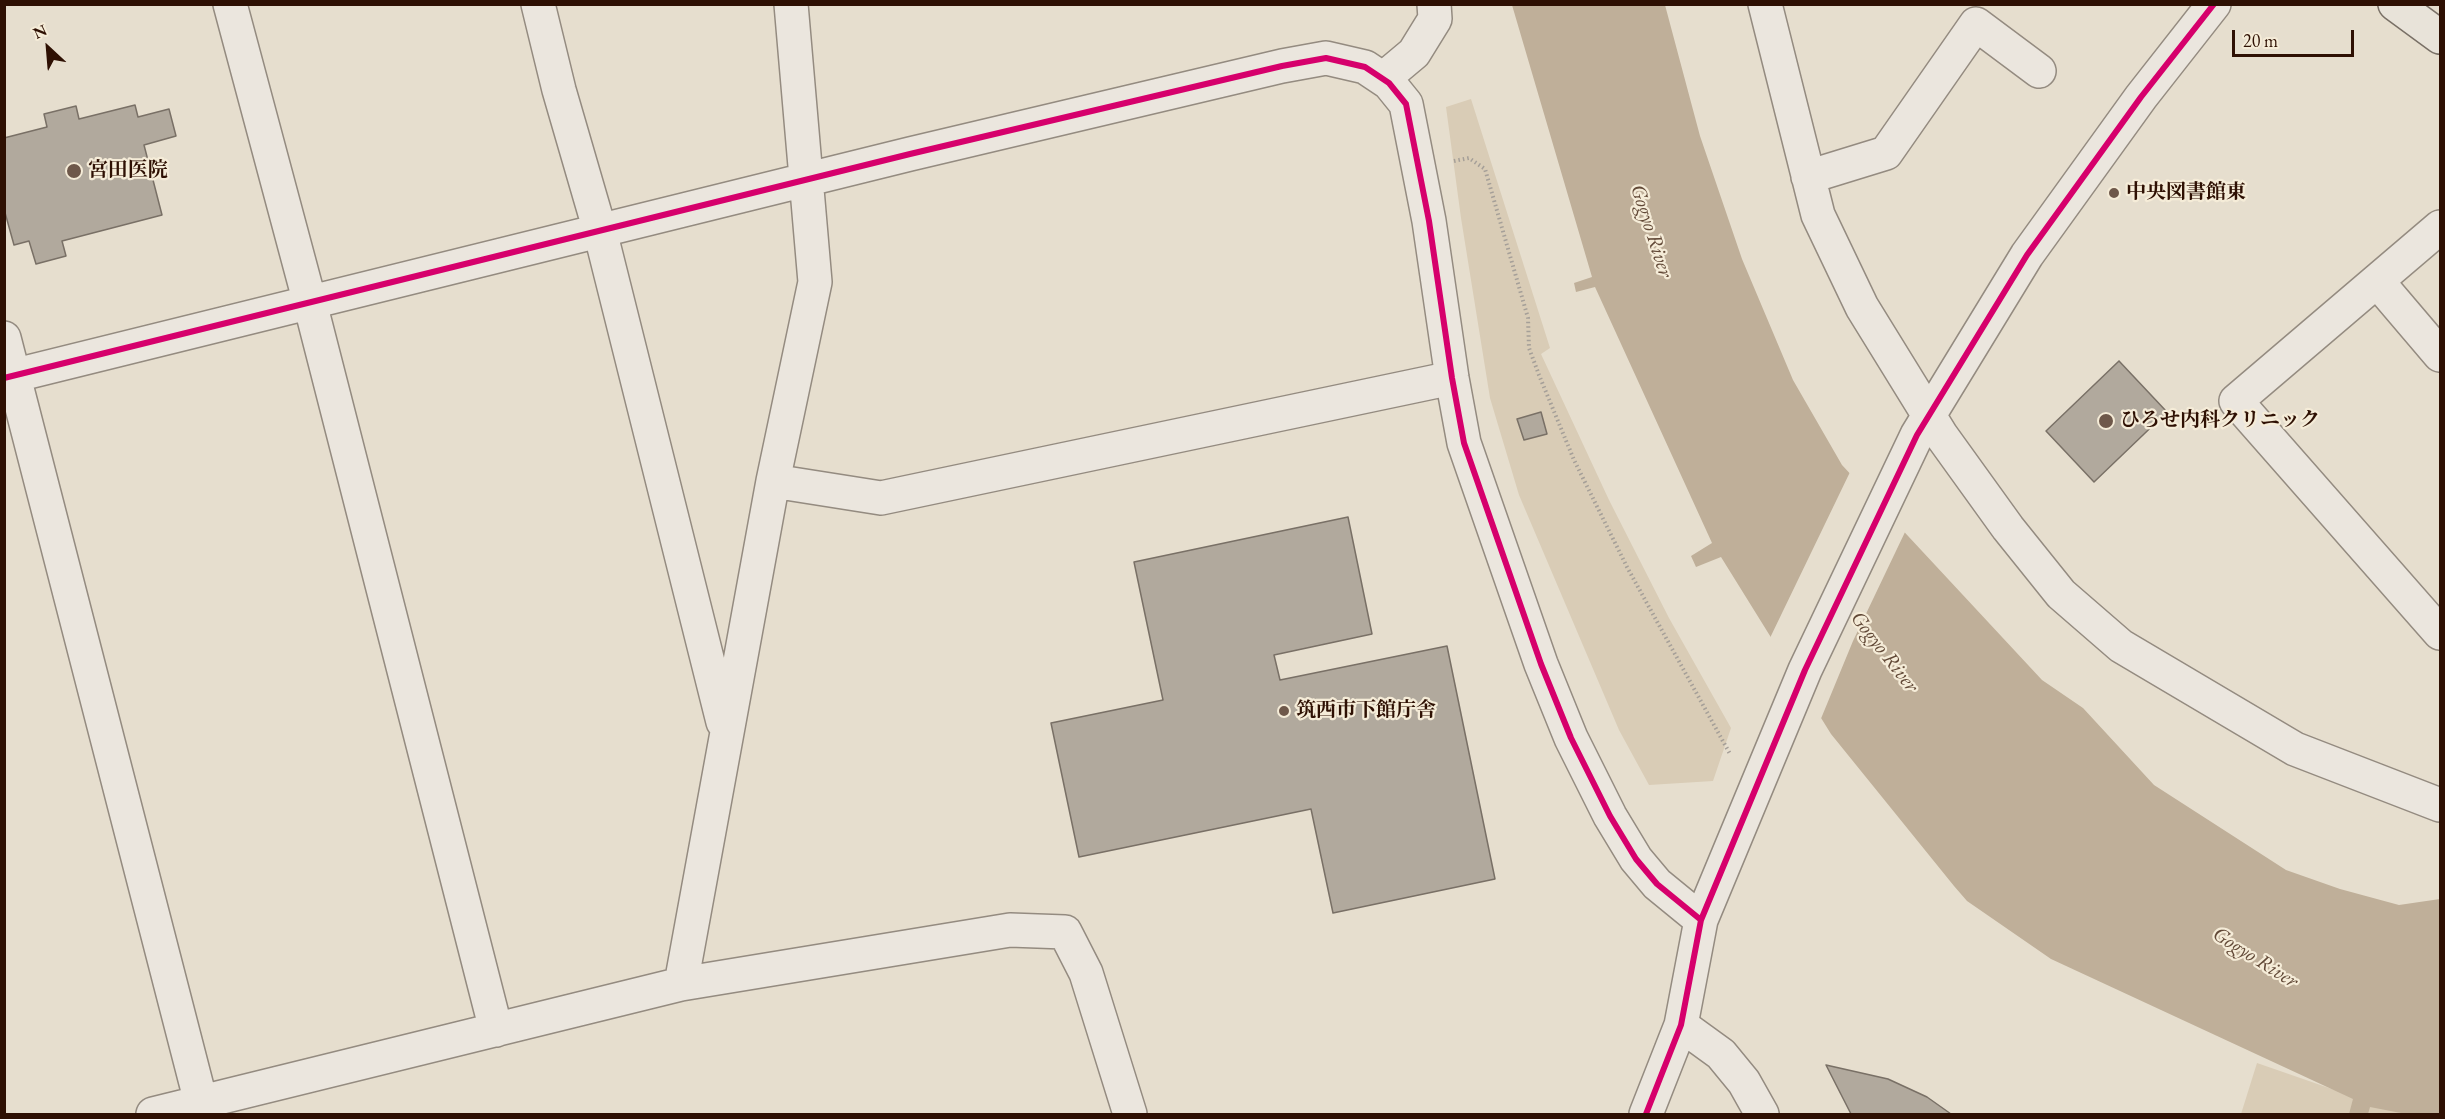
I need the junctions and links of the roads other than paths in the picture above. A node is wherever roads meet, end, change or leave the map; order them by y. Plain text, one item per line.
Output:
1 (230, 4) edge
2 (538, 4) edge
3 (791, 4) edge
4 (1434, 4) edge
5 (1765, 4) edge
6 (2214, 4) edge
7 (2395, 4) edge
8 (2440, 37) edge
9 (2039, 70) dead end
10 (1383, 79) junction
11 (1808, 177) junction
12 (806, 180) junction
13 (2440, 227) edge
14 (600, 231) junction
15 (2377, 281) junction
16 (310, 303) junction
17 (4, 338) edge
18 (2440, 354) edge
19 (9, 377) edge
20 (1452, 378) junction
21 (1923, 425) junction
22 (773, 481) junction
23 (2440, 633) edge
24 (725, 732) junction
25 (2440, 805) edge
26 (1701, 920) junction
27 (681, 984) junction
28 (1681, 1025) junction
29 (496, 1030) junction
30 (202, 1109) edge
31 (153, 1114) edge
32 (1130, 1114) edge
33 (1646, 1114) edge
34 (1762, 1114) edge

1 - 16 street
2 - 14 street
3 - 12 street
4 - 10 street
5 - 11 street
6 - 21 street
7 - 8 main road
9 - 11 street
10 - 12 street
10 - 20 street
11 - 21 street
12 - 14 street
12 - 22 street
13 - 15 street
14 - 16 street
14 - 24 street
15 - 18 street
15 - 23 street
16 - 19 street
16 - 29 street
17 - 19 street
19 - 30 street
20 - 22 street
20 - 26 street
21 - 25 street
21 - 26 street
22 - 24 street
24 - 27 street
26 - 28 street
27 - 29 street
27 - 32 street
28 - 33 street
28 - 34 street
29 - 30 street
30 - 31 street

